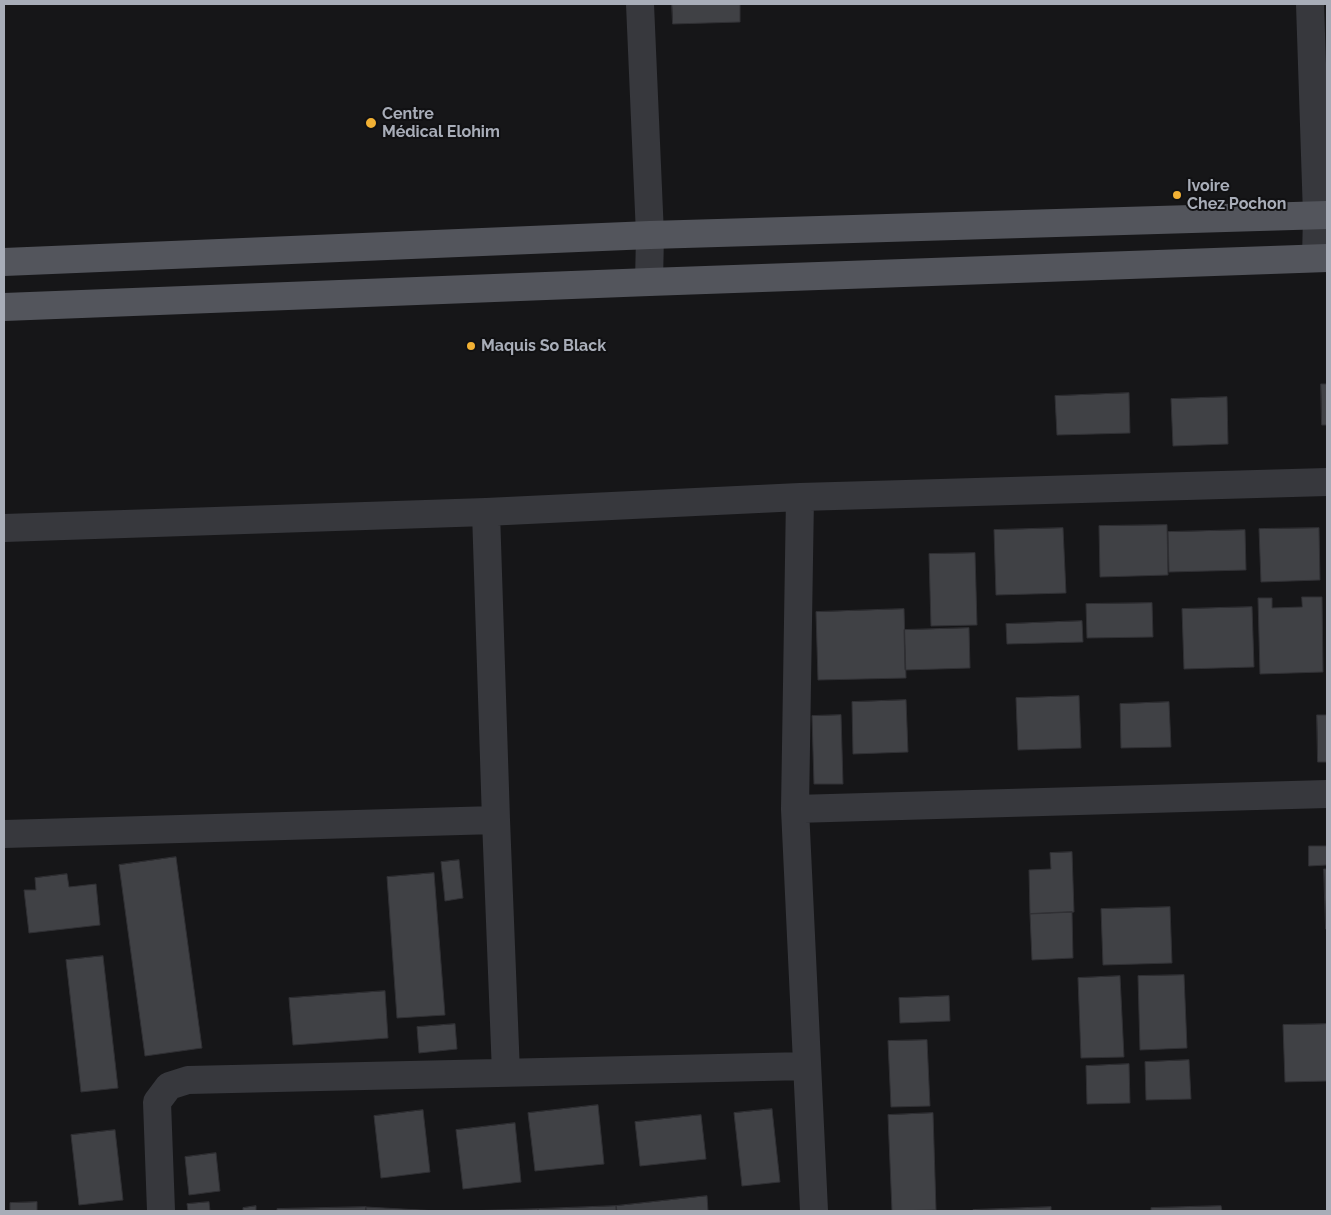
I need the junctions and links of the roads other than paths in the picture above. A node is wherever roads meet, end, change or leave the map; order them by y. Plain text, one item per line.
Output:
1 (640, 4) edge
2 (1310, 4) edge
3 (1322, 215) edge
4 (650, 235) junction
5 (1322, 258) edge
6 (4, 262) edge
7 (648, 282) junction
8 (4, 307) edge
9 (1327, 482) edge
10 (800, 497) junction
11 (486, 512) junction
12 (4, 528) edge
13 (1327, 794) edge
14 (795, 809) junction
15 (496, 820) junction
16 (4, 834) edge
17 (807, 1066) junction
18 (506, 1073) junction
19 (161, 1211) edge
20 (814, 1211) edge

1 - 4 street
2 - 3 street
3 - 4 main road
3 - 5 street
4 - 6 main road
4 - 7 street
5 - 7 main road
7 - 8 main road
9 - 10 street
10 - 11 street
10 - 14 street
11 - 12 street
11 - 15 street
13 - 14 street
14 - 17 street
15 - 16 street
15 - 18 street
17 - 18 street
17 - 20 street
18 - 19 street

